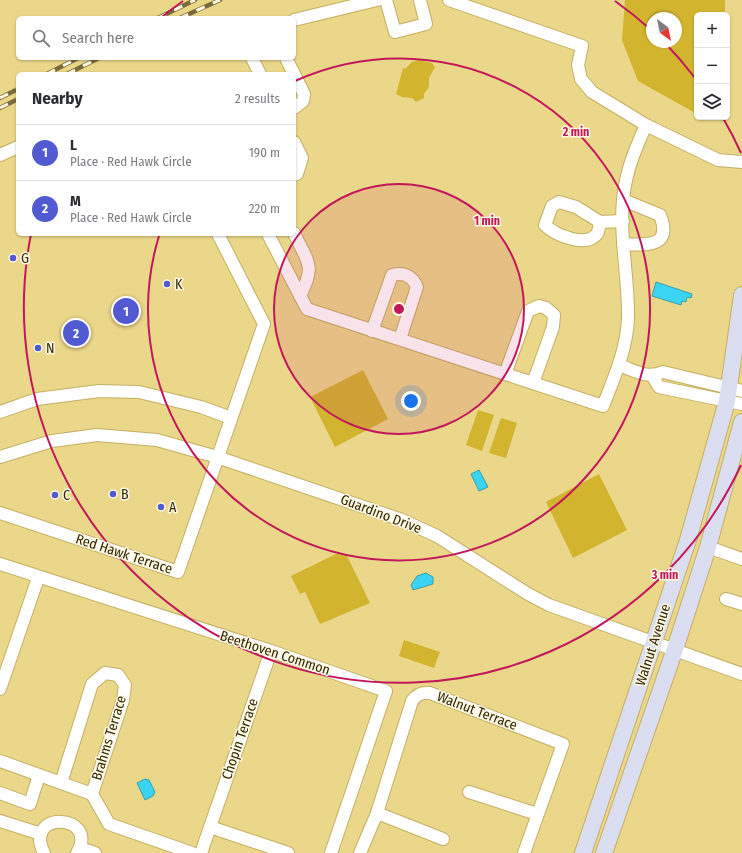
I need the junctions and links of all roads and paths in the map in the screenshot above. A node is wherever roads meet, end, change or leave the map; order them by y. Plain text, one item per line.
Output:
1 (377, 0) edge
2 (386, 0) edge
3 (420, 0) edge
4 (449, 0) edge
5 (296, 20) edge
6 (253, 60) edge
7 (287, 60) edge
8 (259, 72) edge
9 (293, 72) edge
10 (296, 78) edge
11 (296, 106) edge
12 (646, 124) junction
13 (296, 146) edge
14 (16, 148) edge
15 (0, 155) edge
16 (742, 162) edge
17 (296, 174) edge
18 (623, 200) junction
19 (623, 221) junction
20 (600, 222) dead end
21 (219, 236) edge
22 (269, 236) edge
23 (295, 236) edge
24 (623, 244) junction
25 (742, 295) edge
26 (300, 296) junction
27 (372, 331) junction
28 (400, 340) junction
29 (619, 365) junction
30 (505, 374) junction
31 (533, 383) junction
32 (735, 396) edge
33 (0, 412) edge
34 (231, 418) junction
35 (742, 422) edge
36 (0, 457) edge
37 (217, 457) junction
38 (0, 513) edge
39 (708, 547) junction
40 (742, 559) edge
41 (0, 564) edge
42 (38, 578) junction
43 (726, 599) dead end
44 (742, 604) edge
45 (654, 642) junction
46 (675, 649) junction
47 (271, 651) junction
48 (742, 674) edge
49 (0, 689) edge
50 (0, 762) edge
51 (39, 775) junction
52 (61, 783) junction
53 (469, 792) dead end
54 (0, 793) edge
55 (92, 794) junction
56 (377, 813) junction
57 (537, 814) junction
58 (0, 821) edge
59 (210, 827) junction
60 (41, 834) junction
61 (443, 839) dead end
62 (78, 850) edge
63 (44, 853) edge
64 (95, 853) edge
65 (192, 853) edge
66 (201, 853) edge
67 (288, 853) edge
68 (331, 853) edge
69 (360, 853) edge
70 (524, 853) edge
71 (583, 853) edge
72 (604, 853) edge

1 - 5 street
2 - 3 street
4 - 12 street
6 - 8 street
7 - 9 street
10 - 11 street
12 - 16 street
12 - 18 street
13 - 17 street
14 - 15 street
18 - 19 street
18 - 24 street
19 - 20 street
19 - 24 street
21 - 34 street
22 - 26 street
23 - 26 street
24 - 29 street
25 - 32 main road, Walnut Avenue
26 - 27 street
27 - 28 street
27 - 28 street
28 - 30 street
29 - 31 street
29 - 32 street
30 - 31 street
30 - 31 street
32 - 45 main road, Walnut Avenue
33 - 34 street
34 - 37 street
35 - 39 main road, Walnut Avenue
36 - 37 street, Guardino Drive
37 - 38 street, Red Hawk Terrace
37 - 45 street, Guardino Drive
39 - 40 street
39 - 46 main road, Walnut Avenue
41 - 42 street, Beethoven Common
42 - 47 street, Beethoven Common
42 - 49 street
43 - 44 street
45 - 46 street, Guardino Drive
45 - 71 main road, Walnut Avenue
46 - 48 street, Guardino Drive
46 - 72 main road, Walnut Avenue
47 - 59 street, Chopin Terrace
47 - 68 street, Beethoven Common
50 - 51 street
51 - 52 street
51 - 54 street
52 - 55 street
52 - 55 street, Brahms Terrace
53 - 57 street
55 - 65 street
56 - 57 street, Walnut Terrace
56 - 61 street
56 - 69 street, Walnut Terrace
57 - 70 street, Walnut Terrace
58 - 60 street
59 - 66 street
59 - 67 street
60 - 62 street
60 - 63 street
62 - 64 street

